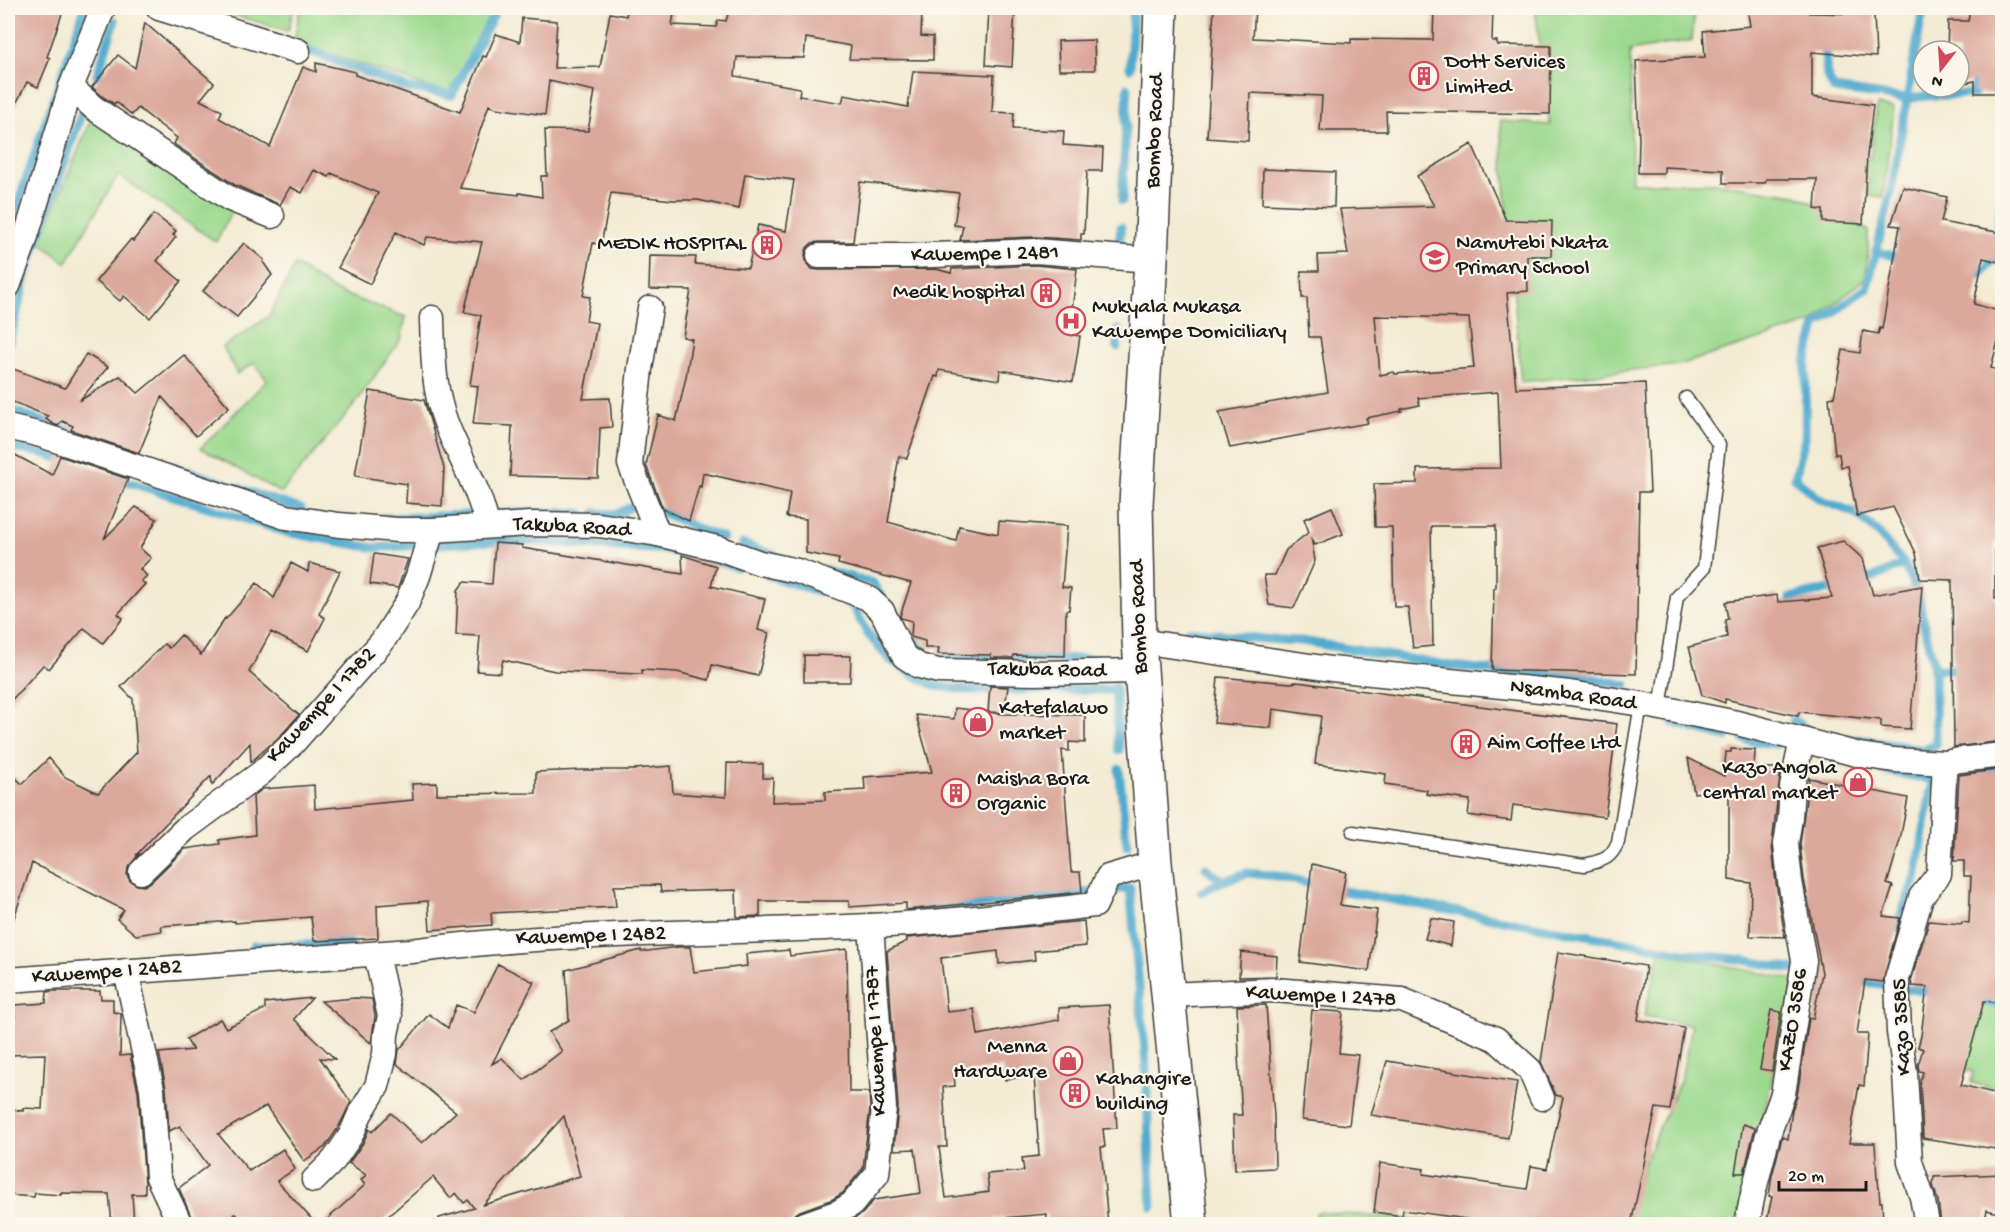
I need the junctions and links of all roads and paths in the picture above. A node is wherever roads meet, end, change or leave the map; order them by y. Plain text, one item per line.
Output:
1 (103, 8) edge
2 (159, 8) edge
3 (1161, 8) edge
4 (298, 51) dead end
5 (71, 87) junction
6 (272, 216) dead end
7 (819, 256) dead end
8 (1151, 260) junction
9 (8, 286) edge
10 (650, 308) dead end
11 (432, 318) dead end
12 (1686, 398) dead end
13 (8, 427) edge
14 (487, 526) junction
15 (432, 530) junction
16 (658, 534) junction
17 (1140, 656) junction
18 (1650, 706) junction
19 (1802, 740) junction
20 (2002, 755) edge
21 (1945, 763) junction
22 (1353, 832) dead end
23 (1155, 863) junction
24 (141, 872) dead end
25 (871, 926) junction
26 (376, 954) junction
27 (126, 971) junction
28 (8, 980) edge
29 (1169, 995) junction
30 (1542, 1098) dead end
31 (314, 1180) dead end
32 (180, 1224) edge
33 (805, 1224) edge
34 (1191, 1224) edge
35 (1747, 1224) edge
36 (1927, 1224) edge

1 - 5 street
2 - 4 street
3 - 8 main road, Bombo Road
5 - 6 street
5 - 9 street
7 - 8 street, Kawempe I 2481
8 - 17 main road, Bombo Road
10 - 16 street
11 - 14 street
12 - 18 lane
13 - 15 street, Takuba Road
14 - 15 street, Takuba Road
14 - 16 street, Takuba Road
15 - 24 street, Kawempe I 1782
16 - 17 street, Takuba Road
17 - 18 street, Nsamba Road
17 - 23 main road, Bombo Road
18 - 19 street, Nsamba Road
18 - 22 lane
19 - 21 street, Nsamba Road
19 - 35 street, KAZO 3586
20 - 21 street, Nsamba Road
21 - 36 street, Kazo 3585
23 - 25 street, Kawempe I 2482
23 - 29 main road, Bombo Road
25 - 26 street, Kawempe I 2482
25 - 33 street, Kawempe I 1787
26 - 27 street, Kawempe I 2482
26 - 31 street
27 - 28 street, Kawempe I 2482
27 - 32 street
29 - 30 street, Kawempe I 2478
29 - 34 main road, Bombo Road

